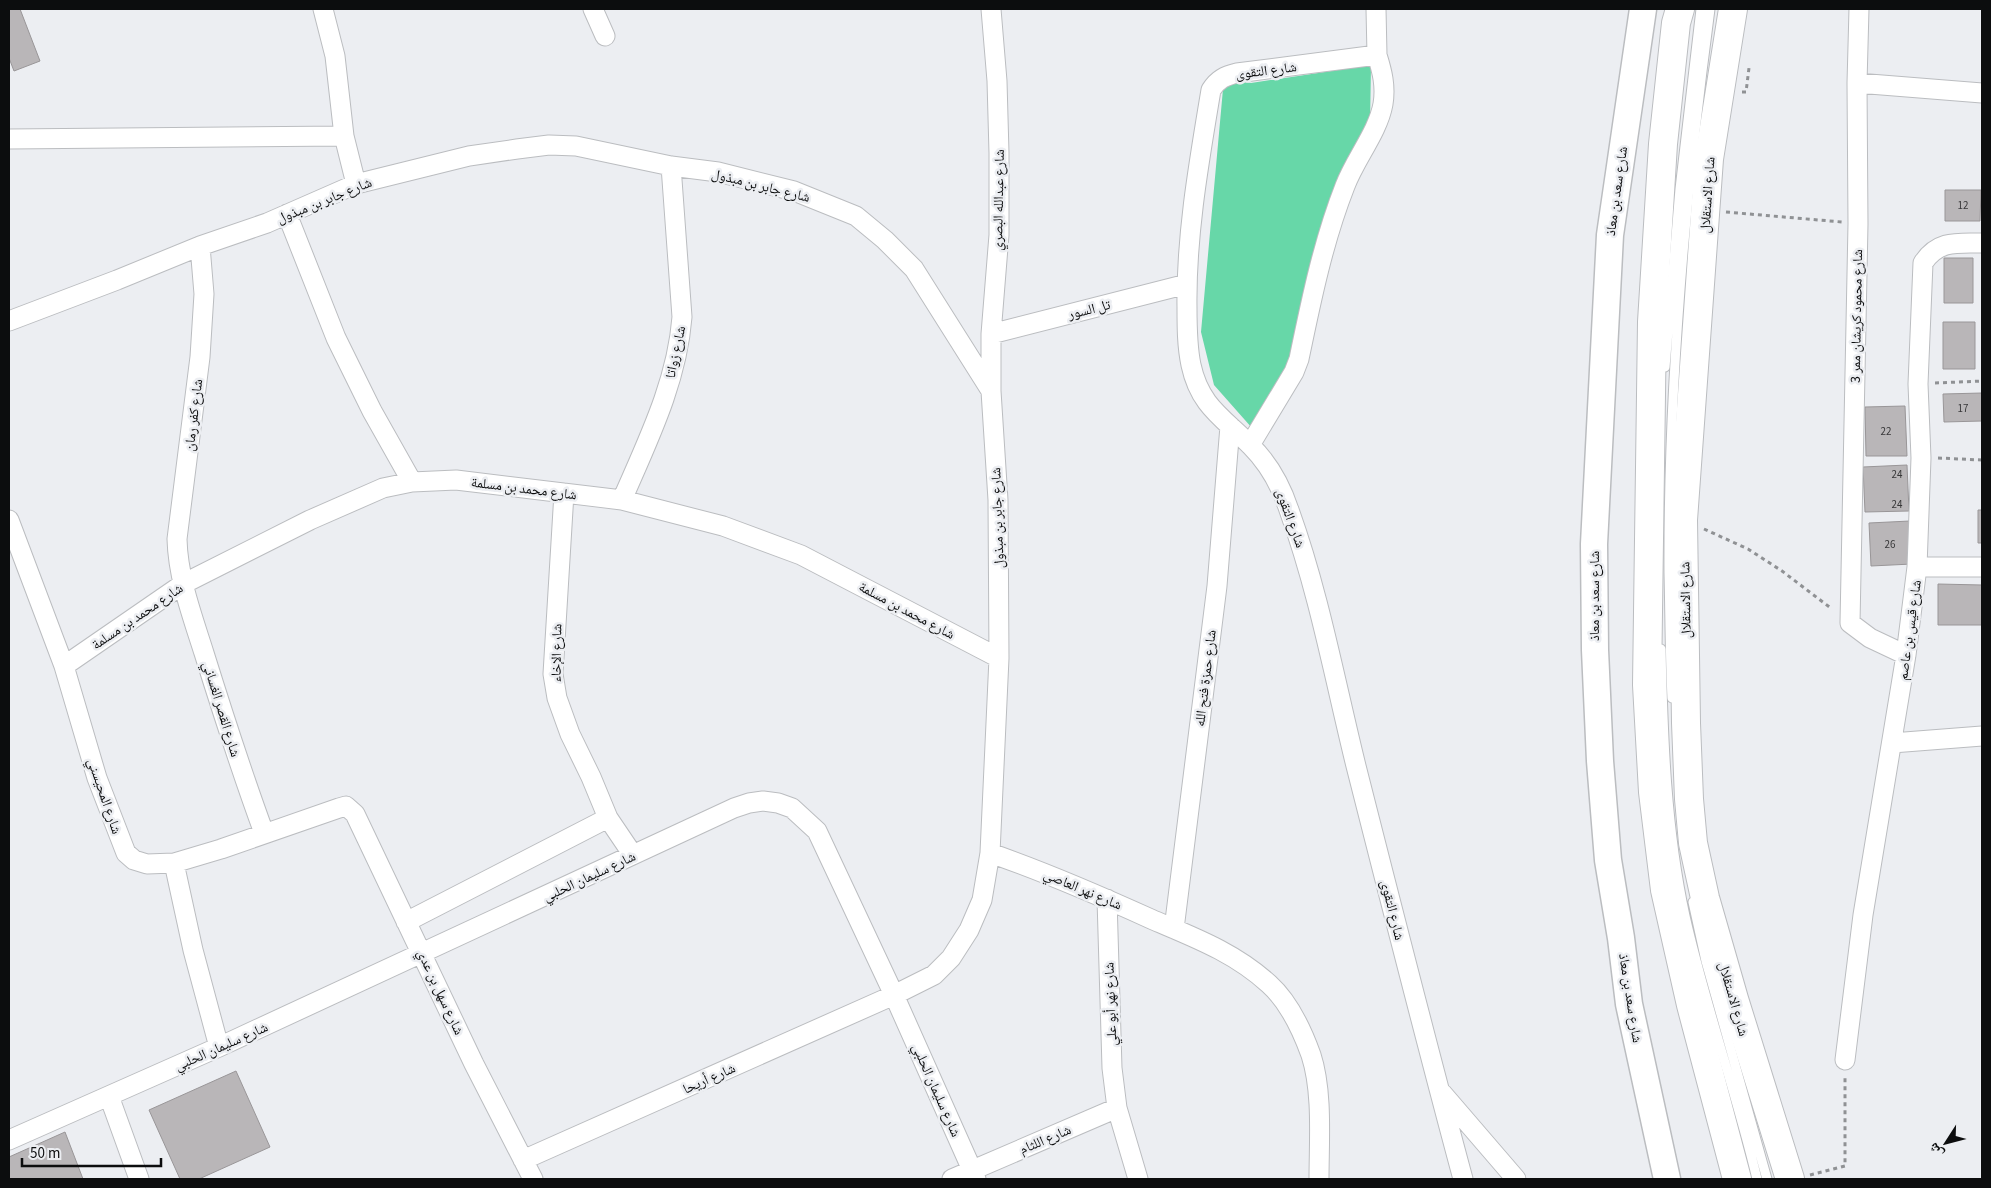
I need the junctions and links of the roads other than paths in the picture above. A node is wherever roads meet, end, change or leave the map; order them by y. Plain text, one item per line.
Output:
1 (323, 9) edge
2 (593, 9) edge
3 (991, 9) edge
4 (1376, 9) edge
5 (1643, 9) edge
6 (1701, 9) edge
7 (1710, 9) edge
8 (1733, 9) edge
9 (1859, 9) edge
10 (1678, 13) edge
11 (605, 36) dead end
12 (1377, 55) junction
13 (1857, 83) junction
14 (1982, 93) edge
15 (344, 136) junction
16 (9, 139) edge
17 (671, 166) junction
18 (356, 184) junction
19 (287, 214) junction
20 (1982, 243) edge
21 (200, 246) junction
22 (1187, 284) junction
23 (9, 321) edge
24 (991, 334) junction
25 (991, 391) junction
26 (1230, 426) junction
27 (1250, 444) junction
28 (412, 482) junction
29 (564, 493) junction
30 (622, 500) junction
31 (9, 520) edge
32 (1982, 567) edge
33 (1917, 568) junction
34 (183, 584) junction
35 (1660, 591) dead end
36 (1660, 635) dead end
37 (1906, 655) junction
38 (998, 658) junction
39 (64, 666) junction
40 (1673, 710) dead end
41 (1982, 736) edge
42 (1892, 743) junction
43 (346, 806) joint
44 (608, 818) junction
45 (264, 833) junction
46 (990, 853) junction
47 (632, 855) junction
48 (174, 863) junction
49 (1691, 894) dead end
50 (1107, 899) junction
51 (406, 922) junction
52 (1174, 929) junction
53 (423, 954) junction
54 (894, 995) junction
55 (219, 1047) junction
56 (1845, 1060) road end
57 (1439, 1089) junction
58 (109, 1096) junction
59 (1117, 1108) junction
60 (9, 1140) edge
61 (523, 1160) junction
62 (974, 1174) edge
63 (1797, 1178) edge
64 (139, 1179) edge
65 (533, 1179) edge
66 (952, 1179) edge
67 (1138, 1179) edge
68 (1319, 1179) edge
69 (1463, 1179) edge
70 (1516, 1179) edge
71 (1667, 1179) edge
72 (1736, 1179) edge
73 (1756, 1179) edge
74 (1767, 1179) edge

1 - 15 street
2 - 11 street
3 - 24 street, شارع عبدالله البصري
4 - 12 street
5 - 71 street, شارع سعد بن معاذ
6 - 35 lane
7 - 40 lane
8 - 63 highway, شارع الاستقلال
9 - 13 street, شارع محمود كريشان ممر 3
10 - 72 highway
12 - 22 street, شارع التقوى
12 - 27 street
13 - 14 street
13 - 37 street, شارع محمود كريشان ممر 3
15 - 16 street
15 - 18 street
17 - 18 street, شارع جابر بن مبذول
17 - 25 street, شارع جابر بن مبذول
17 - 30 street, شارع زواتا
18 - 19 street, شارع جابر بن مبذول
19 - 21 street, شارع جابر بن مبذول
19 - 28 street
20 - 33 street, شارع قيس بن عاصم
21 - 23 street, شارع جابر بن مبذول
21 - 34 street, شارع كفر رمان
22 - 24 street, تل السور
22 - 26 street, شارع التقوى
24 - 25 street, شارع عبدالله البصري
25 - 38 street, شارع جابر بن مبذول
26 - 27 street, شارع التقوى
26 - 52 street, شارع حمزة فتح الله
27 - 57 street, شارع التقوى
28 - 29 street, شارع محمد بن مسلمة
28 - 34 street, شارع محمد بن مسلمة
29 - 30 street, شارع محمد بن مسلمة
29 - 44 street, شارع الإخاء
30 - 38 street, شارع محمد بن مسلمة
31 - 39 street, شارع المحيسني
32 - 33 street
33 - 37 street, شارع قيس بن عاصم
34 - 39 street, شارع محمد بن مسلمة
34 - 45 street, شارع القصر الغساني
36 - 73 lane
37 - 42 street, شارع قيس بن عاصم
38 - 46 street, شارع جابر بن مبذول
39 - 48 street, شارع المحيسني
41 - 42 street
42 - 56 street, شارع قيس بن عاصم
43 - 45 street, شارع المحيسني
43 - 51 street, شارع سهل بن عدي
44 - 47 street, شارع الإخاء
44 - 51 street
45 - 48 street, شارع المحيسني
46 - 50 street, شارع نهر العاصي
46 - 54 street, شارع جابر بن مبذول
47 - 53 street, شارع سليمان الحلبي
47 - 54 street, شارع سليمان الحلبي
48 - 55 street
49 - 74 lane
50 - 52 street, شارع نهر العاصي
50 - 59 street, شارع نهر أبو علي
51 - 53 street, شارع سهل بن عدي
52 - 68 street, شارع نهر العاصي
53 - 55 street, شارع سليمان الحلبي
53 - 61 street, شارع سهل بن عدي
54 - 61 street, شارع أريحا
54 - 62 street, شارع سليمان الحلبي
55 - 58 street, شارع سليمان الحلبي
57 - 69 street, شارع التقوى
57 - 70 street
58 - 60 street, شارع سليمان الحلبي
58 - 64 street
59 - 62 street, شارع اللثام
59 - 67 street, شارع نهر أبو علي
61 - 65 street, شارع سهل بن عدي
62 - 66 street, شارع اللثام

